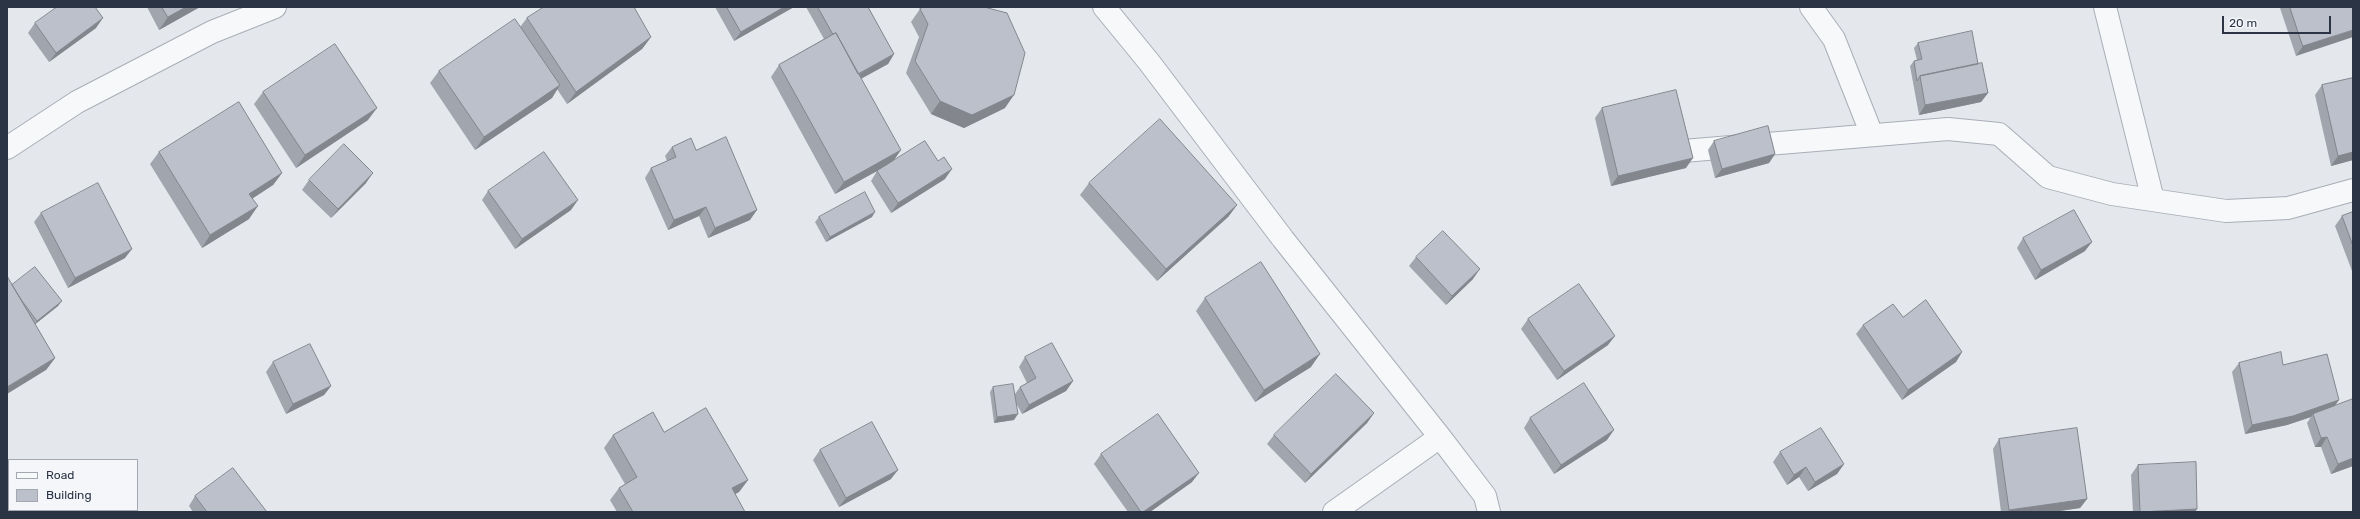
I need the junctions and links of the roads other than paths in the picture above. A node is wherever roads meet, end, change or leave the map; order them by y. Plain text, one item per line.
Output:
1 (275, 7) edge
2 (1104, 7) edge
3 (1811, 7) edge
4 (2105, 7) edge
5 (1872, 135) junction
6 (7, 148) edge
7 (1671, 152) edge
8 (2353, 190) edge
9 (2153, 200) junction
10 (1440, 437) junction
11 (1334, 512) edge
12 (1489, 512) edge

1 - 6 street
2 - 10 street
3 - 5 street
4 - 9 street
5 - 7 street
5 - 9 street
8 - 9 street
10 - 11 street
10 - 12 street

